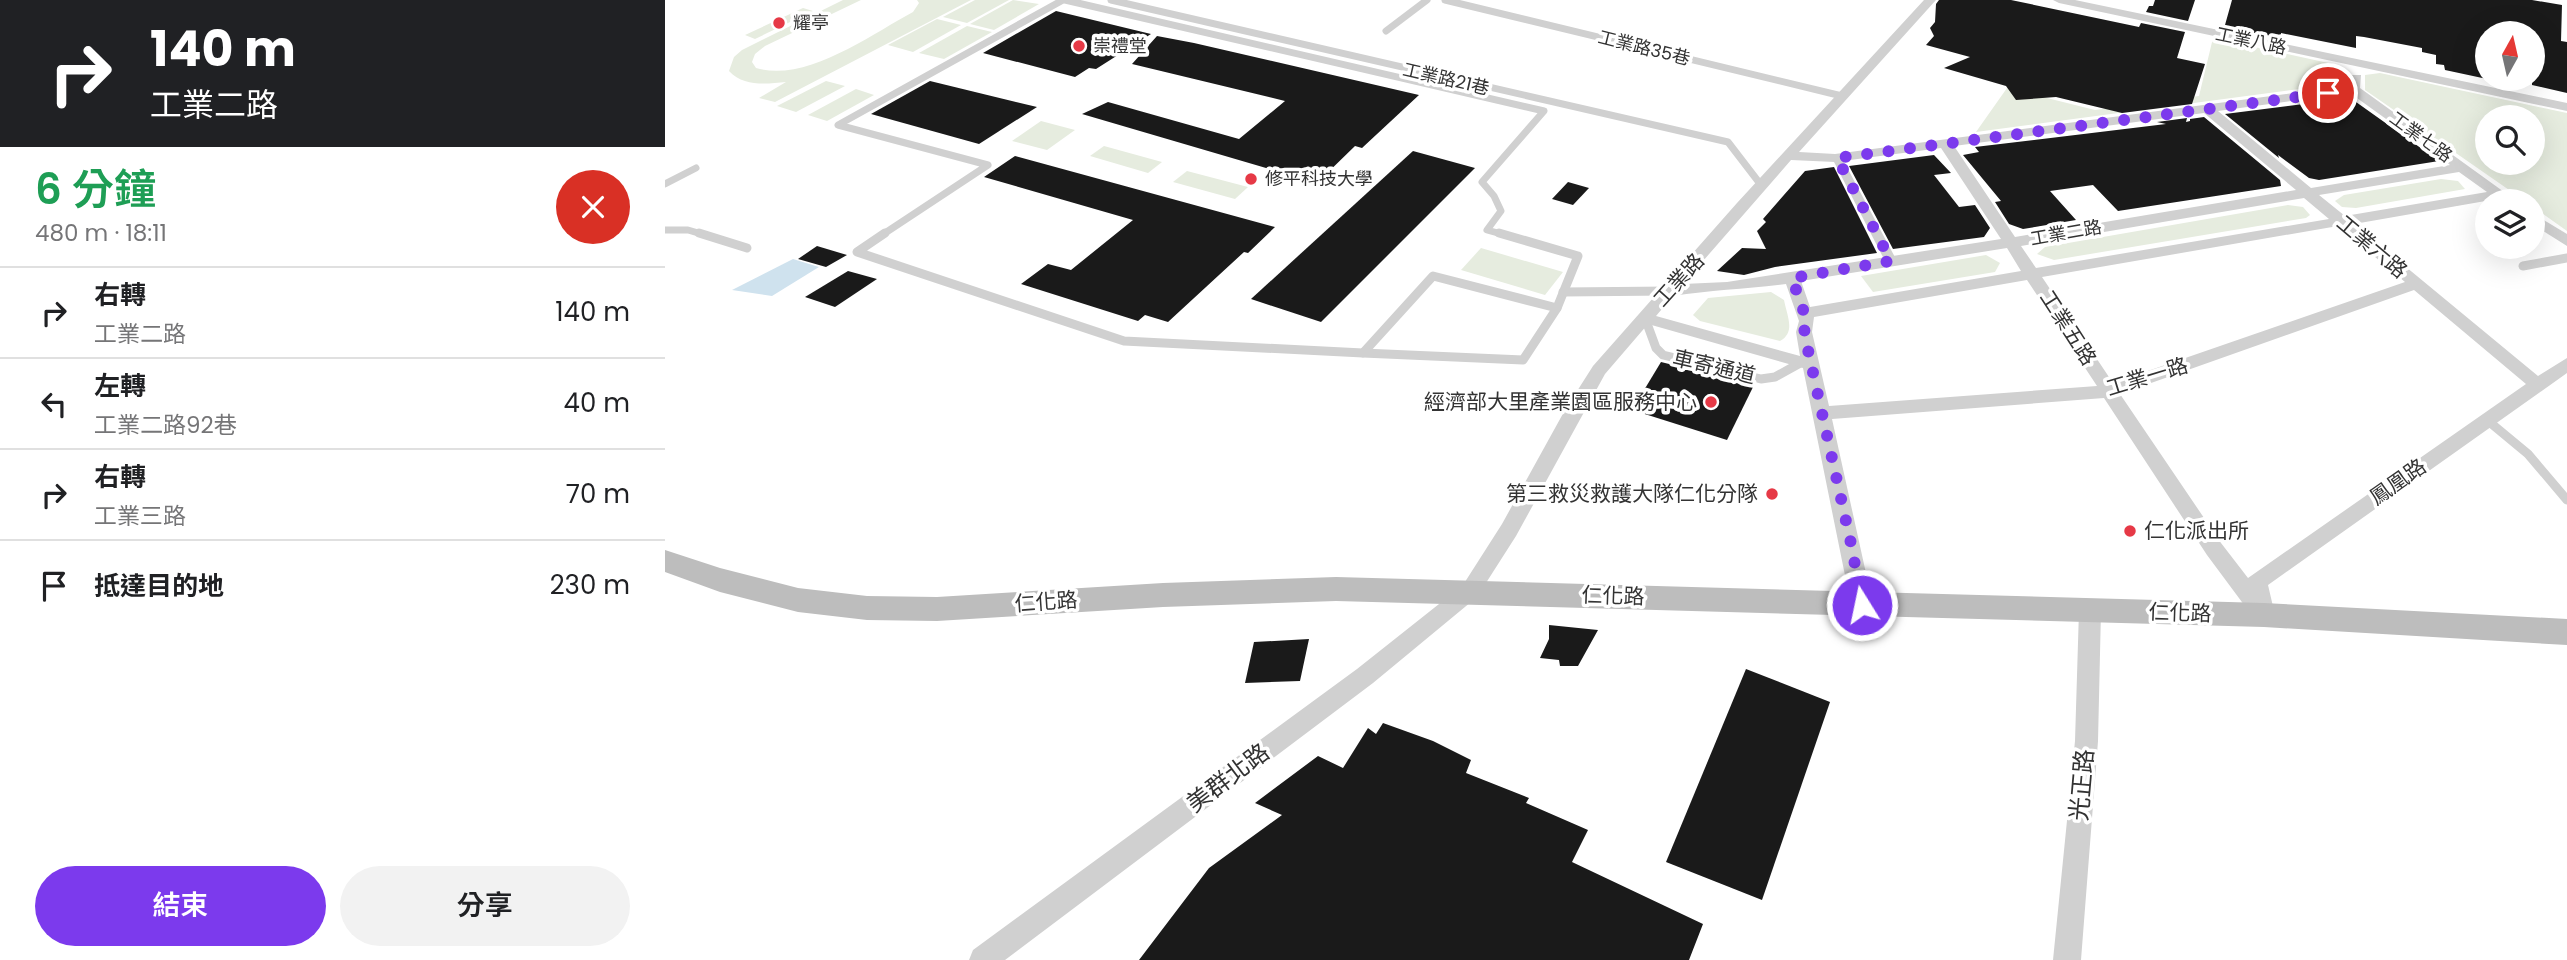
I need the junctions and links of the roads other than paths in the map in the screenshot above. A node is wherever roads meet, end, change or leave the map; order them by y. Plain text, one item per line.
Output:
1 (1064, 0) edge
2 (1111, 0) edge
3 (1427, 0) edge
4 (1445, 0) edge
5 (1930, 0) edge
6 (2059, 0) edge
7 (1386, 31) dead end
8 (2359, 63) junction
9 (2353, 89) junction
10 (1842, 96) junction
11 (1551, 103) junction
12 (2567, 107) edge
13 (2207, 109) junction
14 (1544, 111) junction
15 (1945, 143) junction
16 (1789, 156) junction
17 (1837, 158) junction
18 (2461, 167) junction
19 (696, 168) dead end
20 (665, 184) edge
21 (1761, 186) junction
22 (2492, 189) edge
23 (2308, 192) junction
24 (2475, 202) edge
25 (2342, 221) junction
26 (2545, 226) edge
27 (665, 230) edge
28 (2567, 241) edge
29 (2011, 242) junction
30 (747, 248) dead end
31 (2567, 258) edge
32 (1891, 261) junction
33 (2523, 266) dead end
34 (2032, 274) junction
35 (1792, 278) junction
36 (2416, 284) junction
37 (1669, 291) junction
38 (1563, 292) junction
39 (1557, 308) junction
40 (1804, 313) junction
41 (1645, 318) junction
42 (1363, 353) junction
43 (1807, 363) junction
44 (2567, 364) edge
45 (2538, 385) junction
46 (2109, 391) junction
47 (1823, 413) junction
48 (2487, 420) junction
49 (2567, 500) edge
50 (665, 561) edge
51 (1470, 591) junction
52 (1862, 605) junction
53 (2090, 610) junction
54 (2263, 615) junction
55 (2567, 632) edge
56 (983, 960) edge
57 (2067, 960) edge

1 - 14 lane
1 - 42 lane
2 - 11 lane, 工業路21巷
3 - 7 lane
4 - 10 lane, 工業路35巷
5 - 10 street, 工業路
6 - 8 street, 工業八路
8 - 9 street
8 - 12 street, 工業八路
9 - 13 street
9 - 18 street, 工業七路
10 - 16 street, 工業路
11 - 14 lane
11 - 21 lane, 工業路21巷
13 - 15 street
13 - 23 street, 工業六路
14 - 38 lane
15 - 17 street
15 - 29 street, 工業五路
16 - 17 street
16 - 21 street, 工業路
17 - 32 street
18 - 22 street, 工業七路
18 - 23 street, 工業二路
19 - 20 lane
21 - 37 street, 工業路
23 - 25 street, 工業六路
23 - 29 street, 工業二路
24 - 25 street, 工業二路
25 - 34 street, 工業二路
25 - 36 street, 工業六路
26 - 28 street
27 - 30 lane
29 - 32 street, 工業二路
29 - 34 street, 工業五路
31 - 33 lane
32 - 35 street, 工業二路
34 - 40 street, 工業二路
34 - 46 street, 工業五路
35 - 37 street, 工業二路
35 - 40 street
36 - 45 street, 工業六路
36 - 46 street, 工業一路
37 - 38 lane
37 - 41 street, 工業路
38 - 39 lane
39 - 42 lane
39 - 42 lane
40 - 43 street
41 - 43 street
41 - 43 lane, 車寄通道
41 - 51 street, 工業路
43 - 47 street
44 - 45 street, 鳳凰路
45 - 48 street, 鳳凰路
46 - 47 street, 工業一路
46 - 54 street, 工業五路
47 - 52 street
48 - 49 lane
48 - 54 street, 鳳凰路
50 - 51 main road, 仁化路
51 - 52 main road, 仁化路
51 - 56 street, 美群北路
52 - 53 main road, 仁化路
53 - 54 main road, 仁化路
53 - 57 street, 光正路
54 - 55 main road, 仁化路

